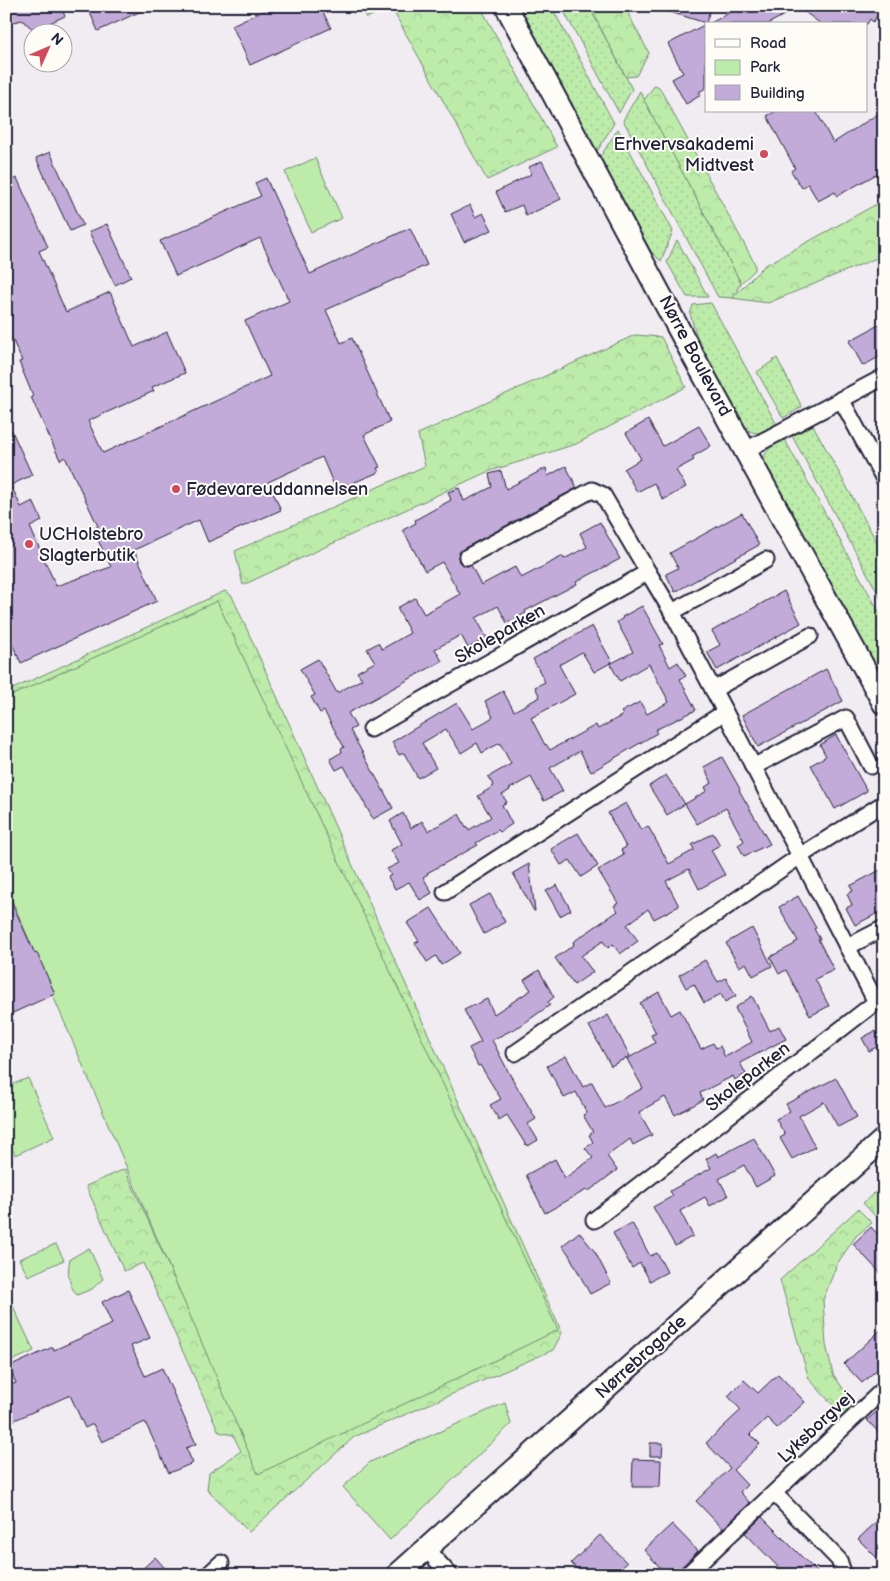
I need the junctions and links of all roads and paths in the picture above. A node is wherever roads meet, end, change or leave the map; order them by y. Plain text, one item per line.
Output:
1 (506, 6) edge
2 (884, 377) edge
3 (842, 399) junction
4 (746, 450) junction
5 (884, 479) edge
6 (467, 557) dead end
7 (766, 560) dead end
8 (648, 572) junction
9 (672, 612) junction
10 (810, 636) dead end
11 (713, 690) junction
12 (884, 704) edge
13 (725, 712) junction
14 (371, 729) dead end
15 (871, 766) dead end
16 (753, 767) junction
17 (884, 802) edge
18 (800, 856) junction
19 (445, 892) dead end
20 (884, 928) edge
21 (847, 947) junction
22 (515, 1053) dead end
23 (884, 1139) edge
24 (594, 1220) dead end
25 (884, 1389) edge
26 (774, 1493) junction
27 (426, 1549) junction
28 (221, 1563) dead end
29 (208, 1575) edge
30 (398, 1575) edge
31 (450, 1575) edge
32 (687, 1575) edge
33 (844, 1575) edge

1 - 4 street, Nørre Boulevard
2 - 3 street
3 - 4 street
3 - 5 street
4 - 12 street, Nørre Boulevard
6 - 8 street, Skoleparken
7 - 9 street
8 - 9 street, Skoleparken
8 - 14 street, Skoleparken
9 - 11 street, Skoleparken
10 - 11 street
11 - 13 street, Skoleparken
13 - 16 street, Skoleparken
13 - 19 street
15 - 16 street
16 - 18 street, Skoleparken
17 - 18 street
18 - 21 street, Skoleparken
18 - 22 street
20 - 21 street
21 - 24 street, Skoleparken
23 - 27 street, Nørrebrogade
25 - 26 street, Lyksborgvej
26 - 32 street, Lyksborgvej
26 - 33 street
27 - 30 street, Nørrebrogade
27 - 31 street
28 - 29 street

